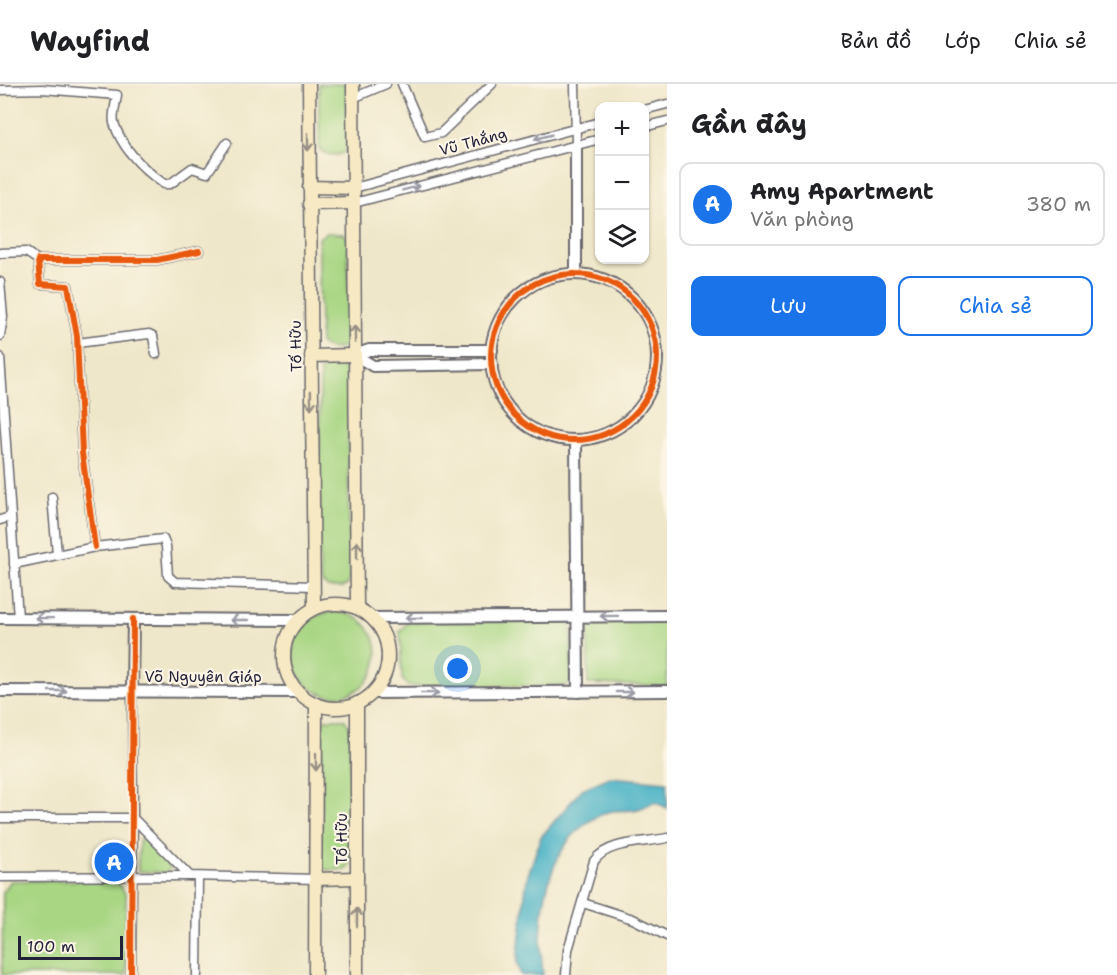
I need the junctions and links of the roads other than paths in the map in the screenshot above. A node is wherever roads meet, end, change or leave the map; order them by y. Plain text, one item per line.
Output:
1 (309, 84) edge
2 (353, 84) edge
3 (386, 84) edge
4 (402, 84) edge
5 (492, 84) edge
6 (575, 84) edge
7 (0, 90) edge
8 (353, 98) junction
9 (667, 104) edge
10 (649, 109) edge
11 (667, 121) edge
12 (595, 123) edge
13 (649, 126) edge
14 (575, 129) junction
15 (595, 140) edge
16 (227, 143) dead end
17 (576, 145) junction
18 (309, 187) junction
19 (354, 188) junction
20 (354, 203) junction
21 (309, 204) junction
22 (199, 251) dead end
23 (0, 253) edge
24 (38, 260) junction
25 (576, 274) junction
26 (0, 282) edge
27 (0, 336) edge
28 (77, 343) junction
29 (406, 350) junction
30 (456, 350) junction
31 (492, 350) junction
32 (156, 354) dead end
33 (311, 356) junction
34 (356, 356) junction
35 (0, 357) edge
36 (456, 364) junction
37 (492, 364) junction
38 (406, 365) junction
39 (576, 441) junction
40 (2, 446) edge
41 (52, 497) dead end
42 (10, 517) junction
43 (0, 520) edge
44 (95, 547) junction
45 (57, 554) junction
46 (14, 564) junction
47 (313, 586) junction
48 (314, 608) junction
49 (357, 608) junction
50 (667, 616) edge
51 (578, 617) junction
52 (0, 618) edge
53 (18, 618) junction
54 (372, 618) junction
55 (133, 619) junction
56 (298, 620) junction
57 (0, 691) edge
58 (667, 691) edge
59 (132, 692) junction
60 (298, 692) junction
61 (578, 692) junction
62 (372, 693) junction
63 (316, 704) junction
64 (357, 704) junction
65 (0, 818) edge
66 (133, 818) junction
67 (667, 838) edge
68 (0, 877) edge
69 (194, 877) junction
70 (132, 878) junction
71 (357, 878) junction
72 (316, 879) junction
73 (583, 903) junction
74 (667, 936) edge
75 (131, 975) edge
76 (197, 975) edge
77 (315, 975) edge
78 (357, 975) edge
79 (566, 975) edge

1 -> 18 main road, Tố Hữu
2 - 8 main road
3 - 8 street
4 - 5 street
6 - 14 street
7 - 16 street
8 - 19 main road
9 - 10 street
11 - 13 street
12 - 14 street, Vũ Thắng
14 - 17 street
14 -> 19 street, Vũ Thắng
15 - 17 street, Vũ Thắng
20 -> 17 street, Vũ Thắng
17 - 25 street
18 - 19 main road
18 - 21 main road, Tố Hữu
19 - 20 main road
20 - 21 main road
34 -> 20 main road
21 - 33 main road, Tố Hữu
22 - 24 street
23 - 24 street
24 - 28 street
25 - 31 street
25 - 39 street
26 - 27 street
28 - 32 street
28 - 44 street
29 - 30 street
29 - 34 street
29 - 38 street
30 - 31 street
30 - 36 street
31 - 37 street
33 - 34 main road
33 -> 47 main road, Tố Hữu
34 - 38 street
49 -> 34 main road
35 - 40 street
36 - 37 street
36 - 38 street
37 - 39 street
39 - 51 street
40 - 42 street
41 - 45 street
42 - 43 street
42 - 46 street
44 - 45 street
44 - 47 street
45 - 46 street
46 - 53 street
47 - 48 main road, Tố Hữu
48 - 49 main road
48 - 56 main road
49 - 54 main road
50 -> 51 street
51 -> 54 street
51 - 61 street
52 - 53 street
55 -> 53 street
54 - 62 main road
56 -> 55 street
55 - 59 street
56 - 60 main road
57 -> 59 street, Võ Nguyên Giáp
61 -> 58 street
59 - 60 street, Võ Nguyên Giáp
59 - 66 street
60 - 63 main road
62 -> 61 street
62 - 64 main road
63 - 64 main road
63 -> 72 main road, Tố Hữu
64 - 71 main road, Tố Hữu
65 - 66 street
66 - 69 street
66 - 70 street
67 - 73 street
68 - 70 street
69 - 70 street
69 - 72 street
69 - 76 street
70 - 75 street
71 - 72 main road
78 -> 71 main road, Tố Hữu
72 - 77 main road, Tố Hữu
73 - 74 street
73 - 79 street

